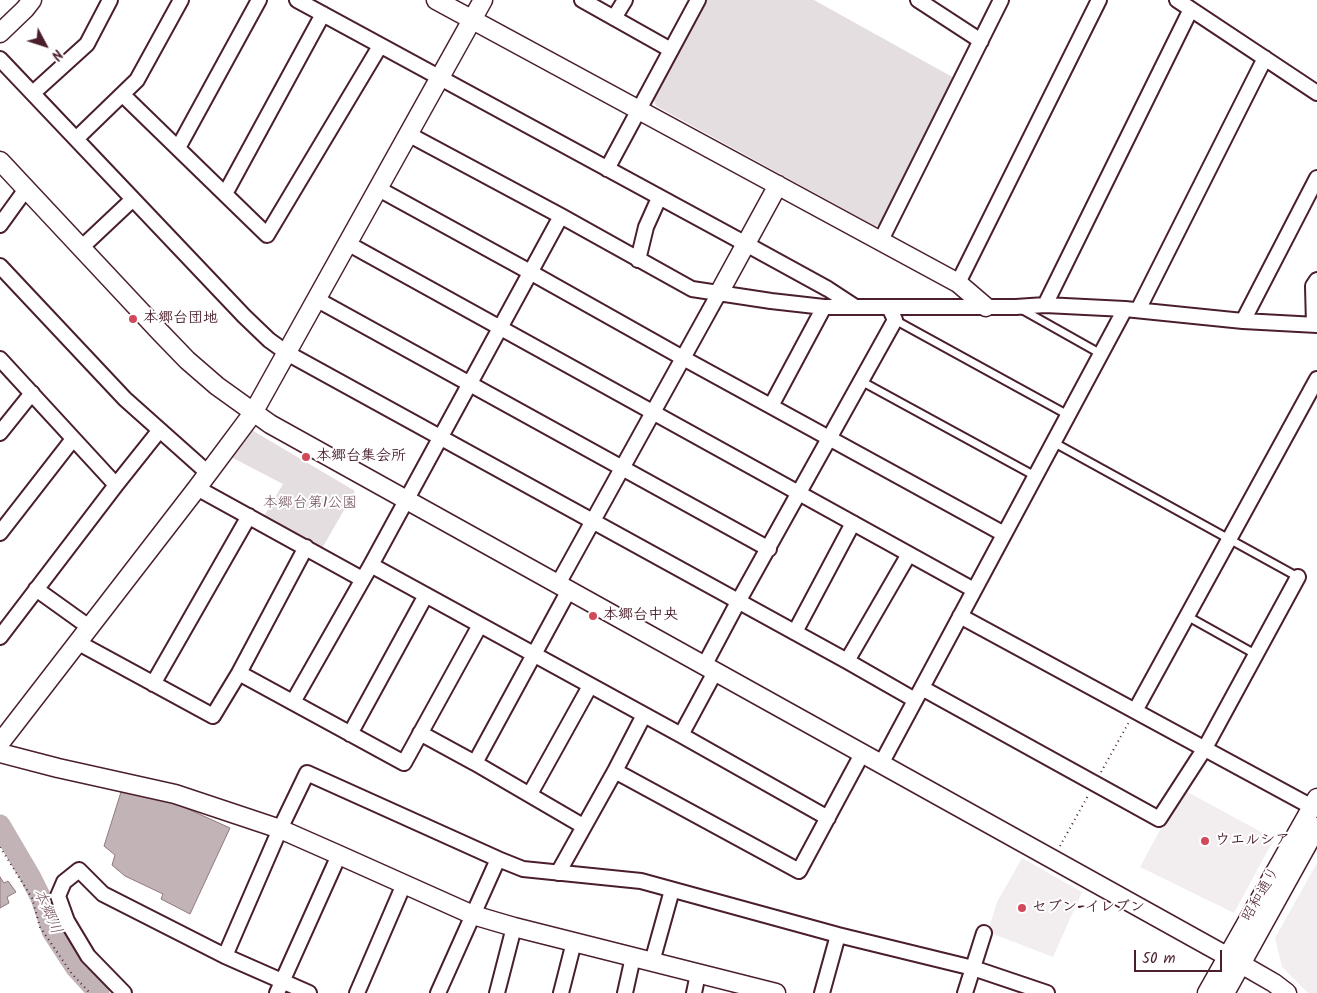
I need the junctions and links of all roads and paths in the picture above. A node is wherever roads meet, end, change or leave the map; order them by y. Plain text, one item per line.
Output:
1 (32, 0) edge
2 (110, 0) edge
3 (181, 0) edge
4 (259, 0) edge
5 (297, 0) edge
6 (436, 0) edge
7 (483, 0) edge
8 (582, 0) edge
9 (624, 0) edge
10 (698, 0) edge
11 (918, 0) edge
12 (1001, 0) edge
13 (1100, 0) edge
14 (1176, 0) edge
15 (1191, 9) junction
16 (323, 14) junction
17 (614, 18) junction
18 (472, 20) junction
19 (0, 33) edge
20 (981, 41) junction
21 (380, 46) junction
22 (671, 50) junction
23 (1265, 58) junction
24 (0, 59) edge
25 (439, 78) junction
26 (33, 93) junction
27 (1317, 93) edge
28 (122, 95) junction
29 (639, 110) junction
30 (408, 134) junction
31 (76, 139) junction
32 (178, 148) junction
33 (0, 162) edge
34 (607, 169) junction
35 (1317, 178) edge
36 (778, 185) junction
37 (26, 188) junction
38 (377, 188) junction
39 (225, 194) junction
40 (659, 198) junction
41 (133, 199) junction
42 (561, 216) junction
43 (0, 225) edge
44 (881, 240) junction
45 (347, 243) junction
46 (746, 244) junction
47 (81, 248) junction
48 (638, 260) junction
49 (0, 266) edge
50 (530, 272) junction
51 (1317, 280) edge
52 (958, 283) junction
53 (719, 293) junction
54 (316, 299) junction
55 (1045, 305) junction
56 (854, 306) junction
57 (1016, 306) junction
58 (824, 307) junction
59 (986, 307) junction
60 (1131, 310) junction
61 (892, 313) junction
62 (1243, 321) junction
63 (1316, 325) edge
64 (500, 327) junction
65 (287, 353) junction
66 (1101, 354) junction
67 (683, 358) junction
68 (0, 359) edge
69 (1317, 379) edge
70 (861, 381) junction
71 (470, 383) junction
72 (32, 393) junction
73 (771, 406) junction
74 (653, 412) junction
75 (253, 413) junction
76 (1068, 415) junction
77 (160, 431) junction
78 (0, 433) edge
79 (830, 437) junction
80 (440, 438) junction
81 (73, 439) junction
82 (1053, 442) junction
83 (622, 468) junction
84 (208, 473) junction
85 (1036, 476) junction
86 (116, 485) junction
87 (197, 488) junction
88 (800, 493) junction
89 (405, 500) junction
90 (249, 516) junction
91 (593, 522) junction
92 (853, 523) junction
93 (0, 533) edge
94 (1004, 534) junction
95 (1229, 538) junction
96 (306, 547) junction
97 (769, 549) junction
98 (909, 554) junction
99 (371, 565) junction
100 (1298, 577) joint
101 (362, 579) junction
102 (564, 587) junction
103 (36, 589) junction
104 (974, 590) junction
105 (426, 595) junction
106 (738, 602) junction
107 (960, 616) junction
108 (1187, 616) junction
109 (480, 625) junction
110 (89, 627) junction
111 (1, 632) edge
112 (795, 632) junction
113 (77, 642) junction
114 (535, 654) junction
115 (1255, 654) junction
116 (847, 661) junction
117 (710, 669) junction
118 (239, 673) junction
119 (154, 684) junction
120 (590, 686) junction
121 (919, 694) junction
122 (293, 702) junction
123 (1135, 711) junction
124 (644, 715) junction
125 (420, 733) junction
126 (350, 734) junction
127 (681, 735) junction
128 (0, 744) edge
129 (1205, 748) junction
130 (862, 754) junction
131 (475, 763) junction
132 (881, 764) junction
133 (615, 771) junction
134 (530, 794) junction
135 (1314, 802) edge
136 (828, 818) junction
137 (584, 826) junction
138 (1317, 827) edge
139 (280, 830) junction
140 (0, 847) edge
141 (339, 855) junction
142 (498, 859) junction
143 (558, 873) junction
144 (404, 884) junction
145 (672, 890) junction
146 (473, 915) junction
147 (514, 928) junction
148 (984, 933) dead end
149 (838, 935) junction
150 (574, 942) junction
151 (226, 956) junction
152 (633, 957) junction
153 (1234, 960) junction
154 (652, 962) junction
155 (973, 968) junction
156 (698, 974) junction
157 (280, 987) edge
158 (769, 992) edge
159 (90, 993) edge
160 (124, 993) edge
161 (309, 993) edge
162 (357, 993) edge
163 (438, 993) edge
164 (497, 993) edge
165 (562, 993) edge
166 (625, 993) edge
167 (694, 993) edge
168 (822, 993) edge
169 (965, 993) edge
170 (1048, 993) edge
171 (1206, 993) edge
172 (1225, 993) edge
173 (1287, 993) edge

1 - 19 street
2 - 26 street
3 - 28 street
4 - 32 street
5 - 16 street
6 - 18 street
7 - 18 street
8 - 17 street
9 - 17 street
10 - 22 street
11 - 20 street
12 - 20 street
13 - 52 street
14 - 15 street
15 - 23 street
15 - 55 street
16 - 21 street
16 - 39 street
17 - 22 street
18 - 25 street
18 - 29 street
20 - 44 street
21 - 25 street
21 - 39 street
22 - 29 street
23 - 27 street
23 - 60 street
24 - 26 street
25 - 30 street
25 - 34 street
26 - 31 street
28 - 31 street
28 - 32 street
29 - 34 street
29 - 36 street
30 - 38 street
30 - 42 street
31 - 41 street
32 - 39 street
33 - 37 street
34 - 40 street
35 - 62 street
36 - 44 street
36 - 46 street
37 - 43 street
37 - 47 street
38 - 45 street
38 - 50 street
40 - 46 street
40 - 48 street
41 - 47 street
41 - 65 street
42 - 48 street
42 - 50 street
44 - 52 street
45 - 54 street
45 - 64 street
46 - 53 street
46 - 56 street
47 - 75 street
48 - 53 street
49 - 77 street
50 - 64 street
50 - 67 street
51 - 63 street
52 - 59 street
53 - 58 street
53 - 67 street
54 - 65 street
54 - 71 street
55 - 57 street
55 - 60 street
56 - 58 street
56 - 61 street
57 - 59 street
57 - 66 lane
58 - 73 street
59 - 61 street
60 - 62 street
60 - 66 street
61 - 70 street
61 - 76 lane
62 - 63 street
64 - 71 street
64 - 74 street
65 - 75 street
65 - 80 street
66 - 76 street
67 - 73 street
67 - 74 street
68 - 72 street
69 - 95 street
70 - 79 street
70 - 85 lane
71 - 80 street
71 - 83 street
72 - 78 street
72 - 81 street
73 - 79 street
74 - 83 street
74 - 88 street
75 - 84 street
75 - 89 street
76 - 82 street
77 - 84 street
77 - 86 street
79 - 88 street
79 - 94 street
80 - 89 street
80 - 91 street
81 - 86 street
81 - 93 street
82 - 85 street
82 - 95 lane
83 - 91 street
83 - 97 street
84 - 87 street
85 - 94 street
86 - 103 street
87 - 90 street
87 - 110 street
88 - 92 street
88 - 97 street
89 - 99 street
89 - 102 street
90 - 96 street
90 - 119 street
91 - 102 street
91 - 106 street
92 - 98 street
92 - 112 street
94 - 104 street
95 - 100 lane
95 - 108 street
96 - 101 street
96 - 118 street
97 - 106 street
98 - 104 street
98 - 116 street
99 - 101 street
99 - 105 street
100 - 115 street
101 - 122 street
102 - 114 street
102 - 117 street
103 - 110 street
103 - 111 street
104 - 107 street
105 - 109 street
105 - 126 street
106 - 112 street
106 - 117 street
107 - 121 street
107 - 123 street
108 - 115 lane
108 - 123 street
109 - 114 street
109 - 125 street
110 - 113 street
112 - 116 street
113 - 119 street
113 - 128 street
114 - 120 street
114 - 131 street
115 - 129 street
116 - 121 street
117 - 127 street
117 - 130 street
118 - 119 street
118 - 122 street
120 - 124 street
120 - 134 street
121 - 129 street
121 - 132 street
122 - 126 street
123 - 129 street
124 - 127 street
124 - 133 street
125 - 126 street
125 - 131 street
127 - 136 street
128 - 139 street
129 - 135 street
130 - 132 street
130 - 136 street
131 - 134 street
132 - 153 street
133 - 136 street
133 - 137 street
134 - 137 street
135 - 153 street, 昭和通り
137 - 143 street
138 - 153 street, 昭和通り
139 - 141 street
139 - 142 street
139 - 151 street
140 - 159 path
141 - 144 street
141 - 157 street
142 - 143 street
142 - 146 street
143 - 145 street
144 - 146 street
144 - 162 street
145 - 149 street
145 - 154 street
146 - 147 street
146 - 163 street
147 - 150 street
147 - 164 street
148 - 155 street
149 - 155 street
149 - 168 street
150 - 152 street
150 - 165 street
151 - 157 street
151 - 160 street
152 - 154 street
152 - 166 street
153 - 171 street, 昭和通り
153 - 172 street, 昭和通り
153 - 173 street
154 - 156 street
155 - 169 street
155 - 170 street
156 - 158 street
156 - 167 street
157 - 161 street

